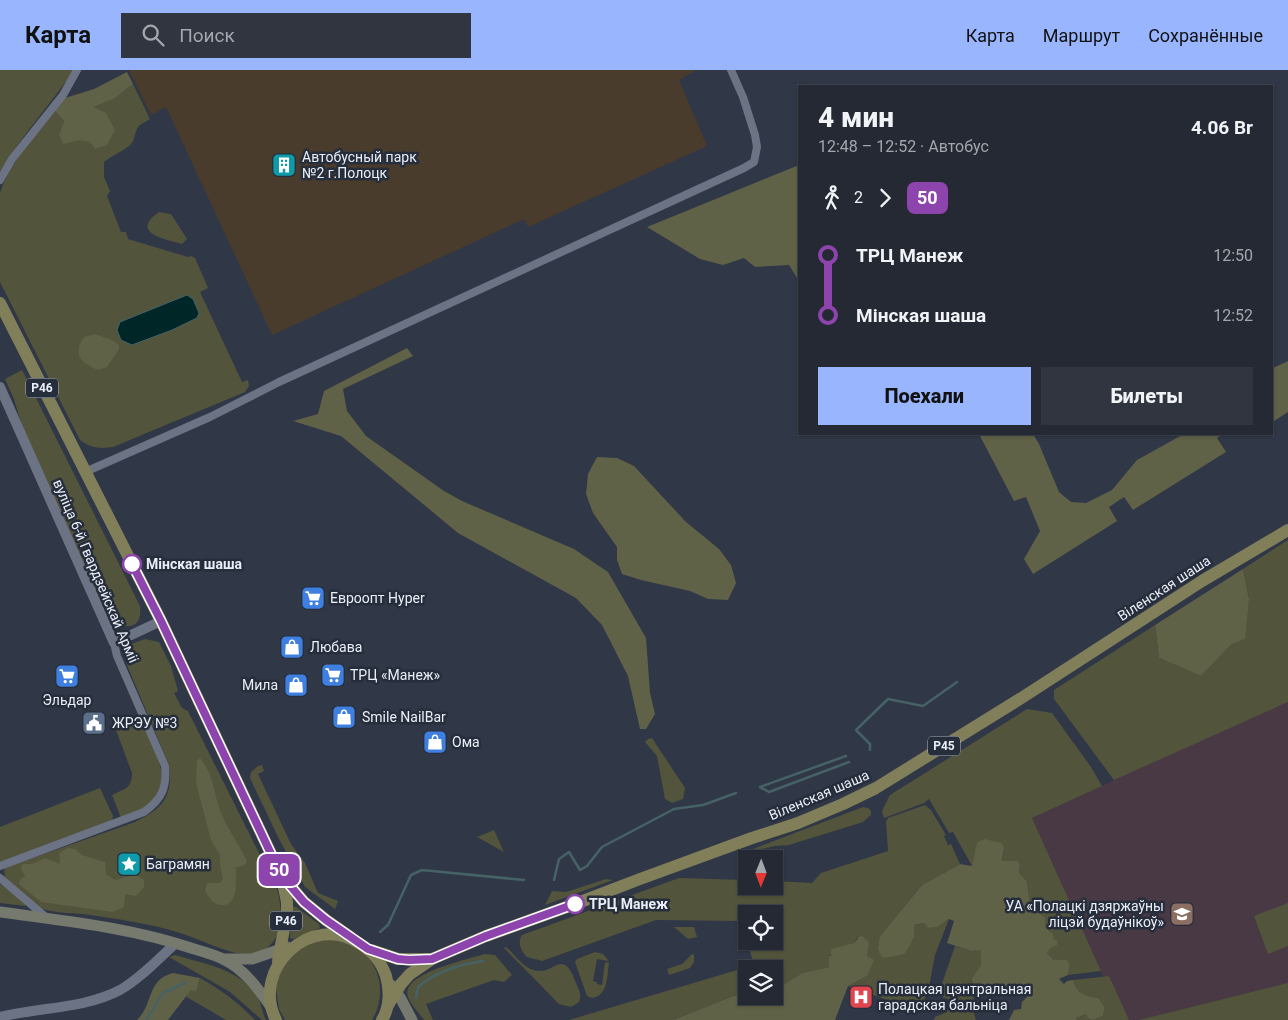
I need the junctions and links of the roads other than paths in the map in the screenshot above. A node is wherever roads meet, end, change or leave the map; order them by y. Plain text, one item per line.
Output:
1 (77, 70) edge
2 (731, 70) edge
3 (0, 180) edge
4 (0, 303) edge
5 (0, 387) edge
6 (85, 472) junction
7 (1288, 530) edge
8 (161, 621) junction
9 (114, 643) junction
10 (0, 866) edge
11 (281, 875) junction
12 (0, 878) edge
13 (0, 912) edge
14 (49, 919) junction
15 (350, 937) junction
16 (176, 943) junction
17 (298, 944) junction
18 (280, 949) junction
19 (368, 949) junction
20 (224, 959) junction
21 (432, 959) junction
22 (277, 966) junction
23 (386, 977) junction
24 (396, 991) junction
25 (388, 1006) junction
26 (271, 1007) junction
27 (0, 1016) edge
28 (276, 1020) edge
29 (382, 1020) edge
30 (412, 1020) edge

1 - 3 street
2 - 6 street
4 - 6 main road, Р46
5 - 9 street, вуліца 6-й Гвардзейскай Арміі
6 - 8 main road, Р46
7 - 21 main road, Віленская шаша / Р45
8 - 9 street
8 - 11 main road, Р46
9 - 10 street, вуліца 6-й Гвардзейскай Арміі
11 - 15 main road, Р46
11 - 18 main road, Р46
12 - 14 street
13 - 14 main road
14 - 16 main road
15 - 17 main road, Р46
15 - 19 main road, Р46
16 - 20 main road
16 - 27 street
17 - 18 main road
17 - 22 main road, Р46
18 - 20 main road
18 - 22 main road, Р46
19 - 21 main road, Р45
19 - 23 main road, Р46
20 - 26 main road
21 - 24 main road, Р45
22 - 26 main road, Р46
23 - 24 main road
23 - 25 main road, Р46
24 - 25 main road, Р45
24 - 30 main road
25 - 29 main road, Р46
26 - 28 main road, Р46

